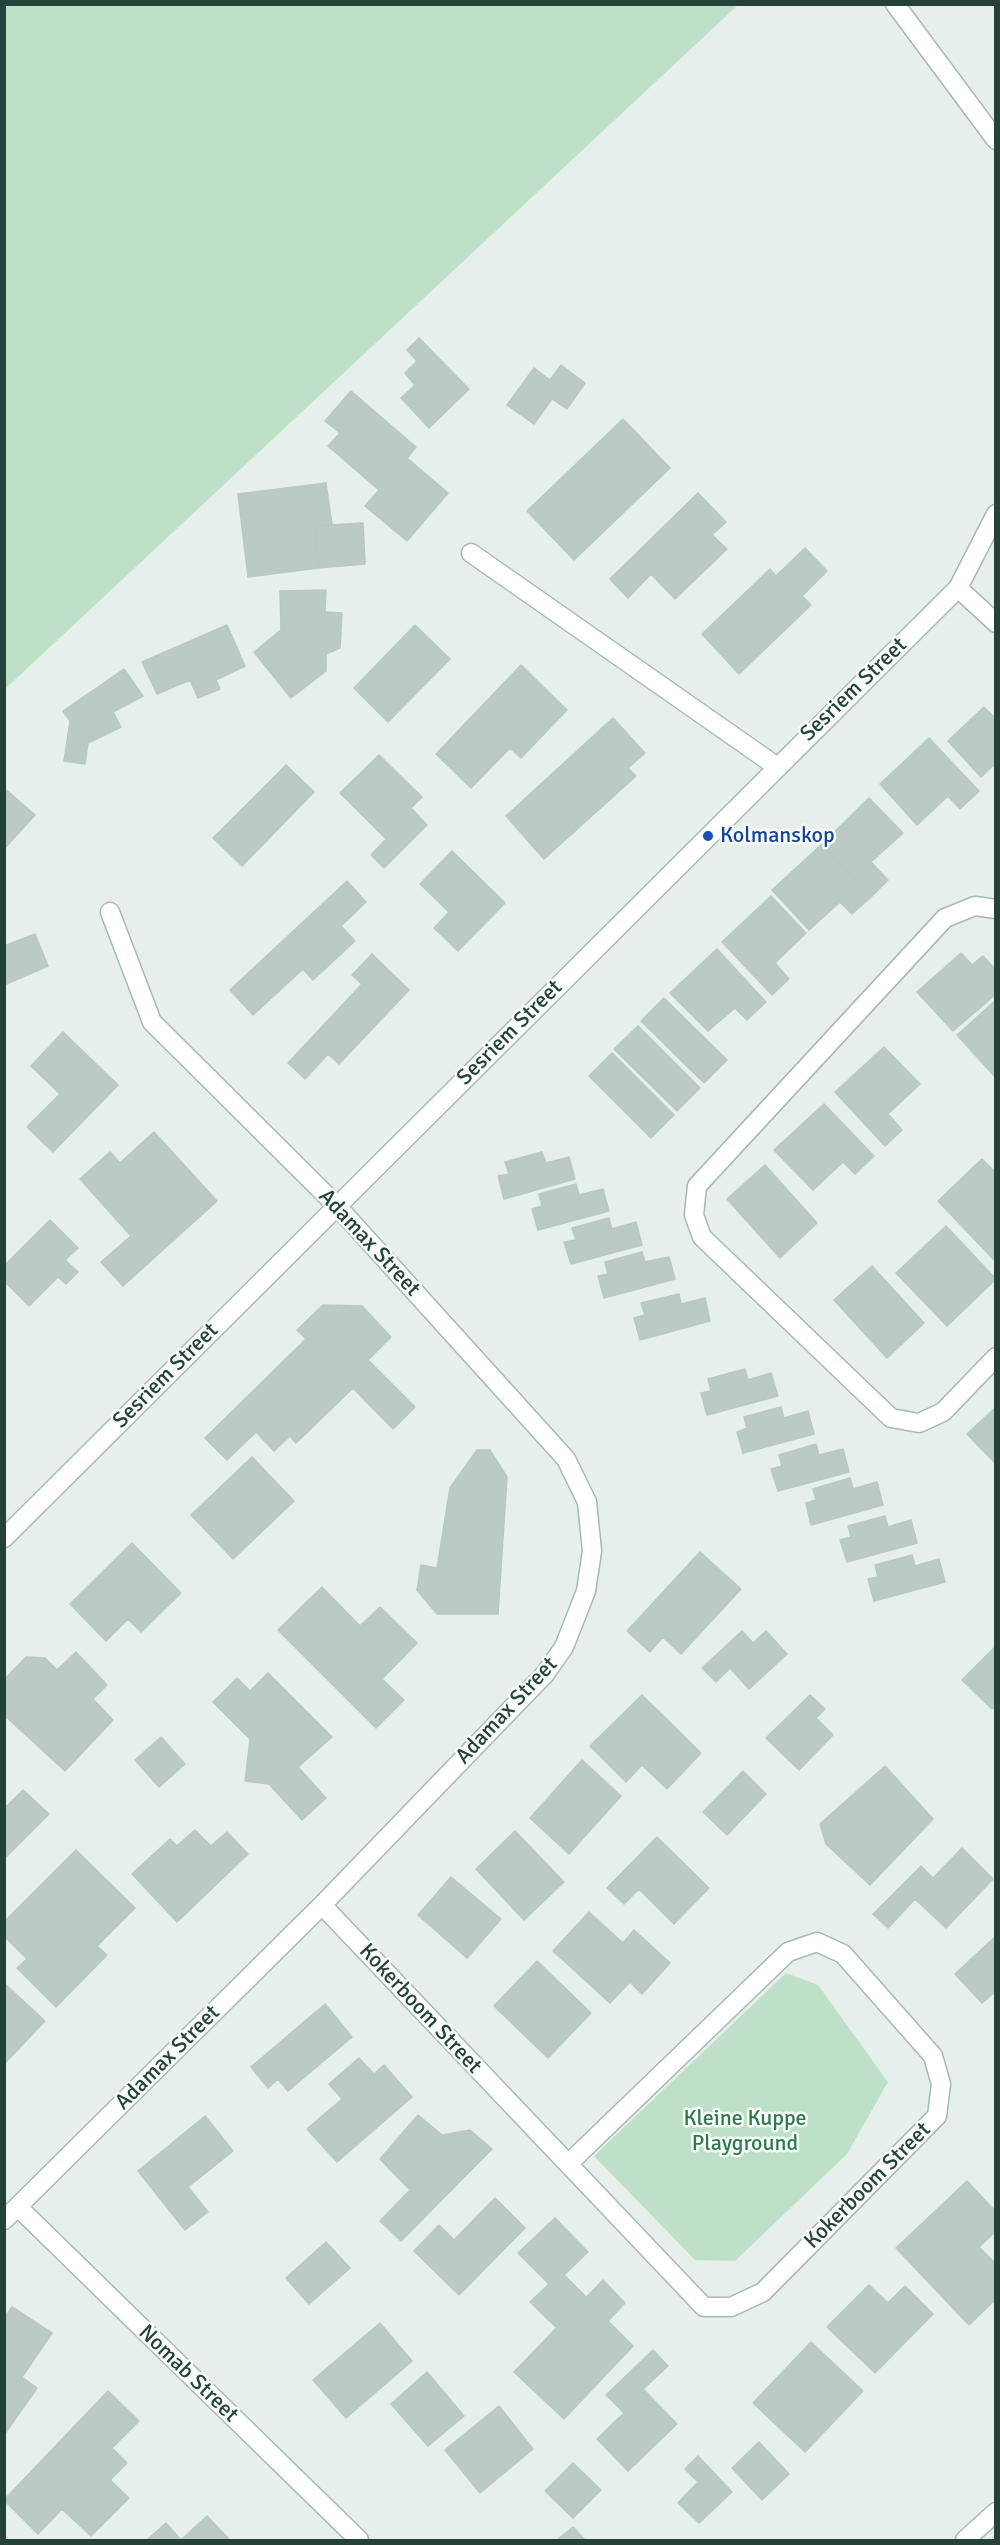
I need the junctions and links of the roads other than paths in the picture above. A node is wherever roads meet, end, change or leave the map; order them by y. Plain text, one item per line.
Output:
1 (894, 4) edge
2 (996, 140) edge
3 (996, 514) edge
4 (471, 553) dead end
5 (958, 588) junction
6 (996, 623) edge
7 (776, 766) junction
8 (996, 909) edge
9 (110, 912) dead end
10 (337, 1206) junction
11 (996, 1357) edge
12 (4, 1538) edge
13 (322, 1905) junction
14 (568, 2164) junction
15 (18, 2207) junction
16 (4, 2220) edge
17 (995, 2514) edge
18 (359, 2541) edge
19 (965, 2541) edge

1 - 2 street
3 - 5 street, Sesriem Street
4 - 7 street
5 - 6 street
5 - 7 street, Sesriem Street
7 - 10 street, Sesriem Street
8 - 11 street
9 - 10 street, Adamax Street
10 - 12 street, Sesriem Street
10 - 13 street, Adamax Street
13 - 14 street, Kokerboom Street
13 - 15 street, Adamax Street
14 - 14 street, Kokerboom Street
15 - 16 street, Adamax Street
15 - 18 street, Nomab Street
17 - 19 street

